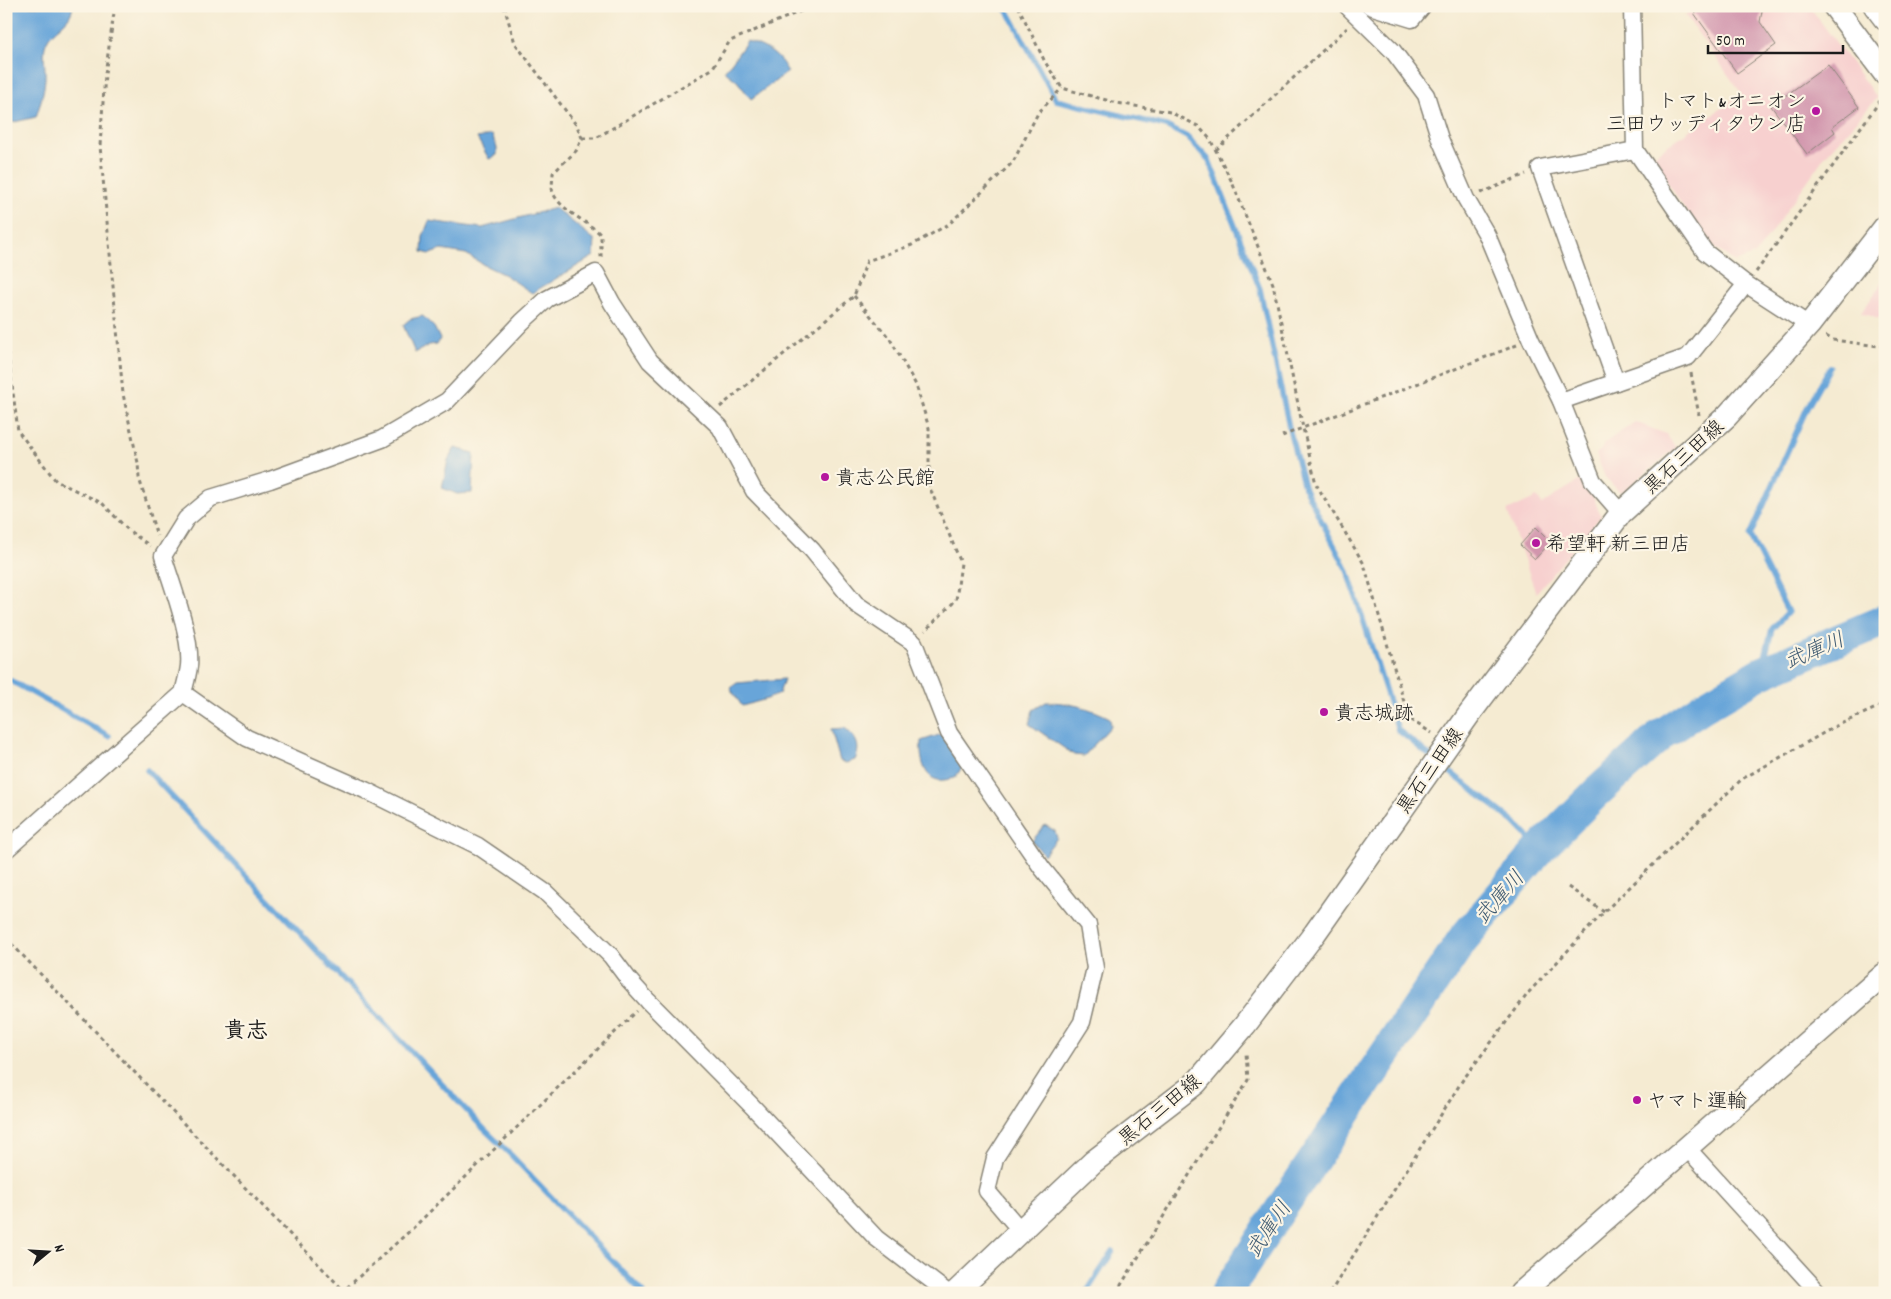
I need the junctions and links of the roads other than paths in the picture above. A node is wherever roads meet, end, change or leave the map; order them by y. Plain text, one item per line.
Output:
1 (1370, 6) edge
2 (1632, 6) edge
3 (1834, 6) edge
4 (1875, 6) edge
5 (1422, 7) edge
6 (1352, 12) edge
7 (1885, 18) edge
8 (1885, 74) edge
9 (1635, 150) junction
10 (1885, 227) edge
11 (1746, 284) junction
12 (1808, 324) junction
13 (1616, 382) junction
14 (1561, 401) junction
15 (1621, 513) junction
16 (183, 693) junction
17 (6, 850) edge
18 (1885, 974) edge
19 (1687, 1148) junction
20 (1021, 1231) junction
21 (948, 1293) edge
22 (954, 1293) edge
23 (1521, 1293) edge
24 (1819, 1293) edge

1 - 5 street
2 - 9 street
3 - 8 main road
4 - 7 main road
6 - 14 street
9 - 11 street
9 - 13 street
10 - 12 main road, 黒石三田線
11 - 12 street
11 - 13 street
12 - 15 main road, 黒石三田線
13 - 14 street
14 - 15 street
15 - 20 main road, 黒石三田線
16 - 17 street
16 - 20 street
16 - 21 street
18 - 19 main road
19 - 23 main road
19 - 24 street
20 - 22 main road, 黒石三田線

